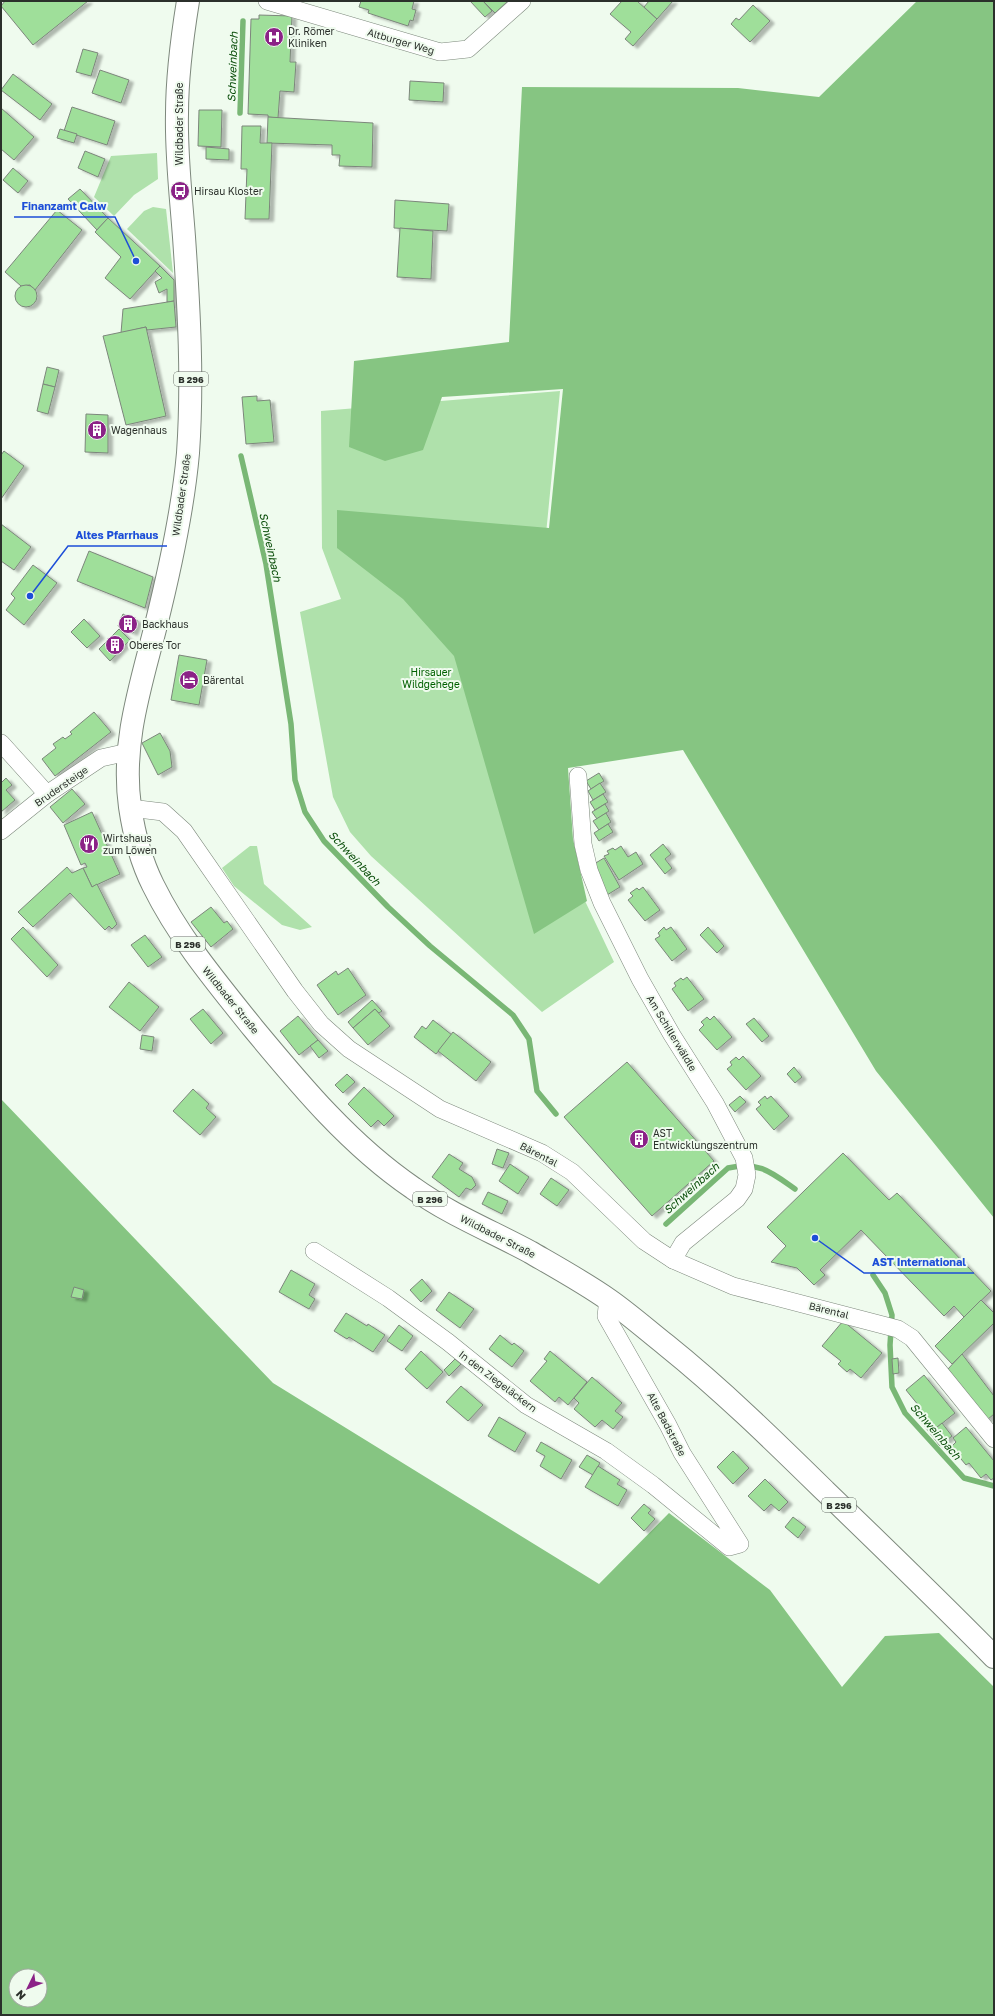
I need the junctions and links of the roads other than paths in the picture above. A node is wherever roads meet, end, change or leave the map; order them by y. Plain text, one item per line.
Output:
1 (188, 1) edge
2 (267, 1) edge
3 (522, 1) edge
4 (1, 743) edge
5 (128, 752) junction
6 (578, 776) dead end
7 (47, 794) junction
8 (130, 808) junction
9 (1, 831) edge
10 (314, 1251) dead end
11 (673, 1260) junction
12 (608, 1299) junction
13 (994, 1438) edge
14 (740, 1544) joint
15 (994, 1657) edge

1 - 5 main road, Wildbader Straße / B 296
2 - 3 street, Altburger Weg
4 - 7 street
5 - 7 street, Brudersteige
5 - 8 main road, Wildbader Straße / B 296
6 - 11 street, Am Schillerwäldle
7 - 9 street, Brudersteige
8 - 11 street, Bärental
8 - 12 main road, Wildbader Straße / B 296
10 - 14 street, In den Ziegeläckern
11 - 13 street, Bärental
12 - 14 street, Alte Badstraße
12 - 15 main road, Wildbader Straße / B 296

